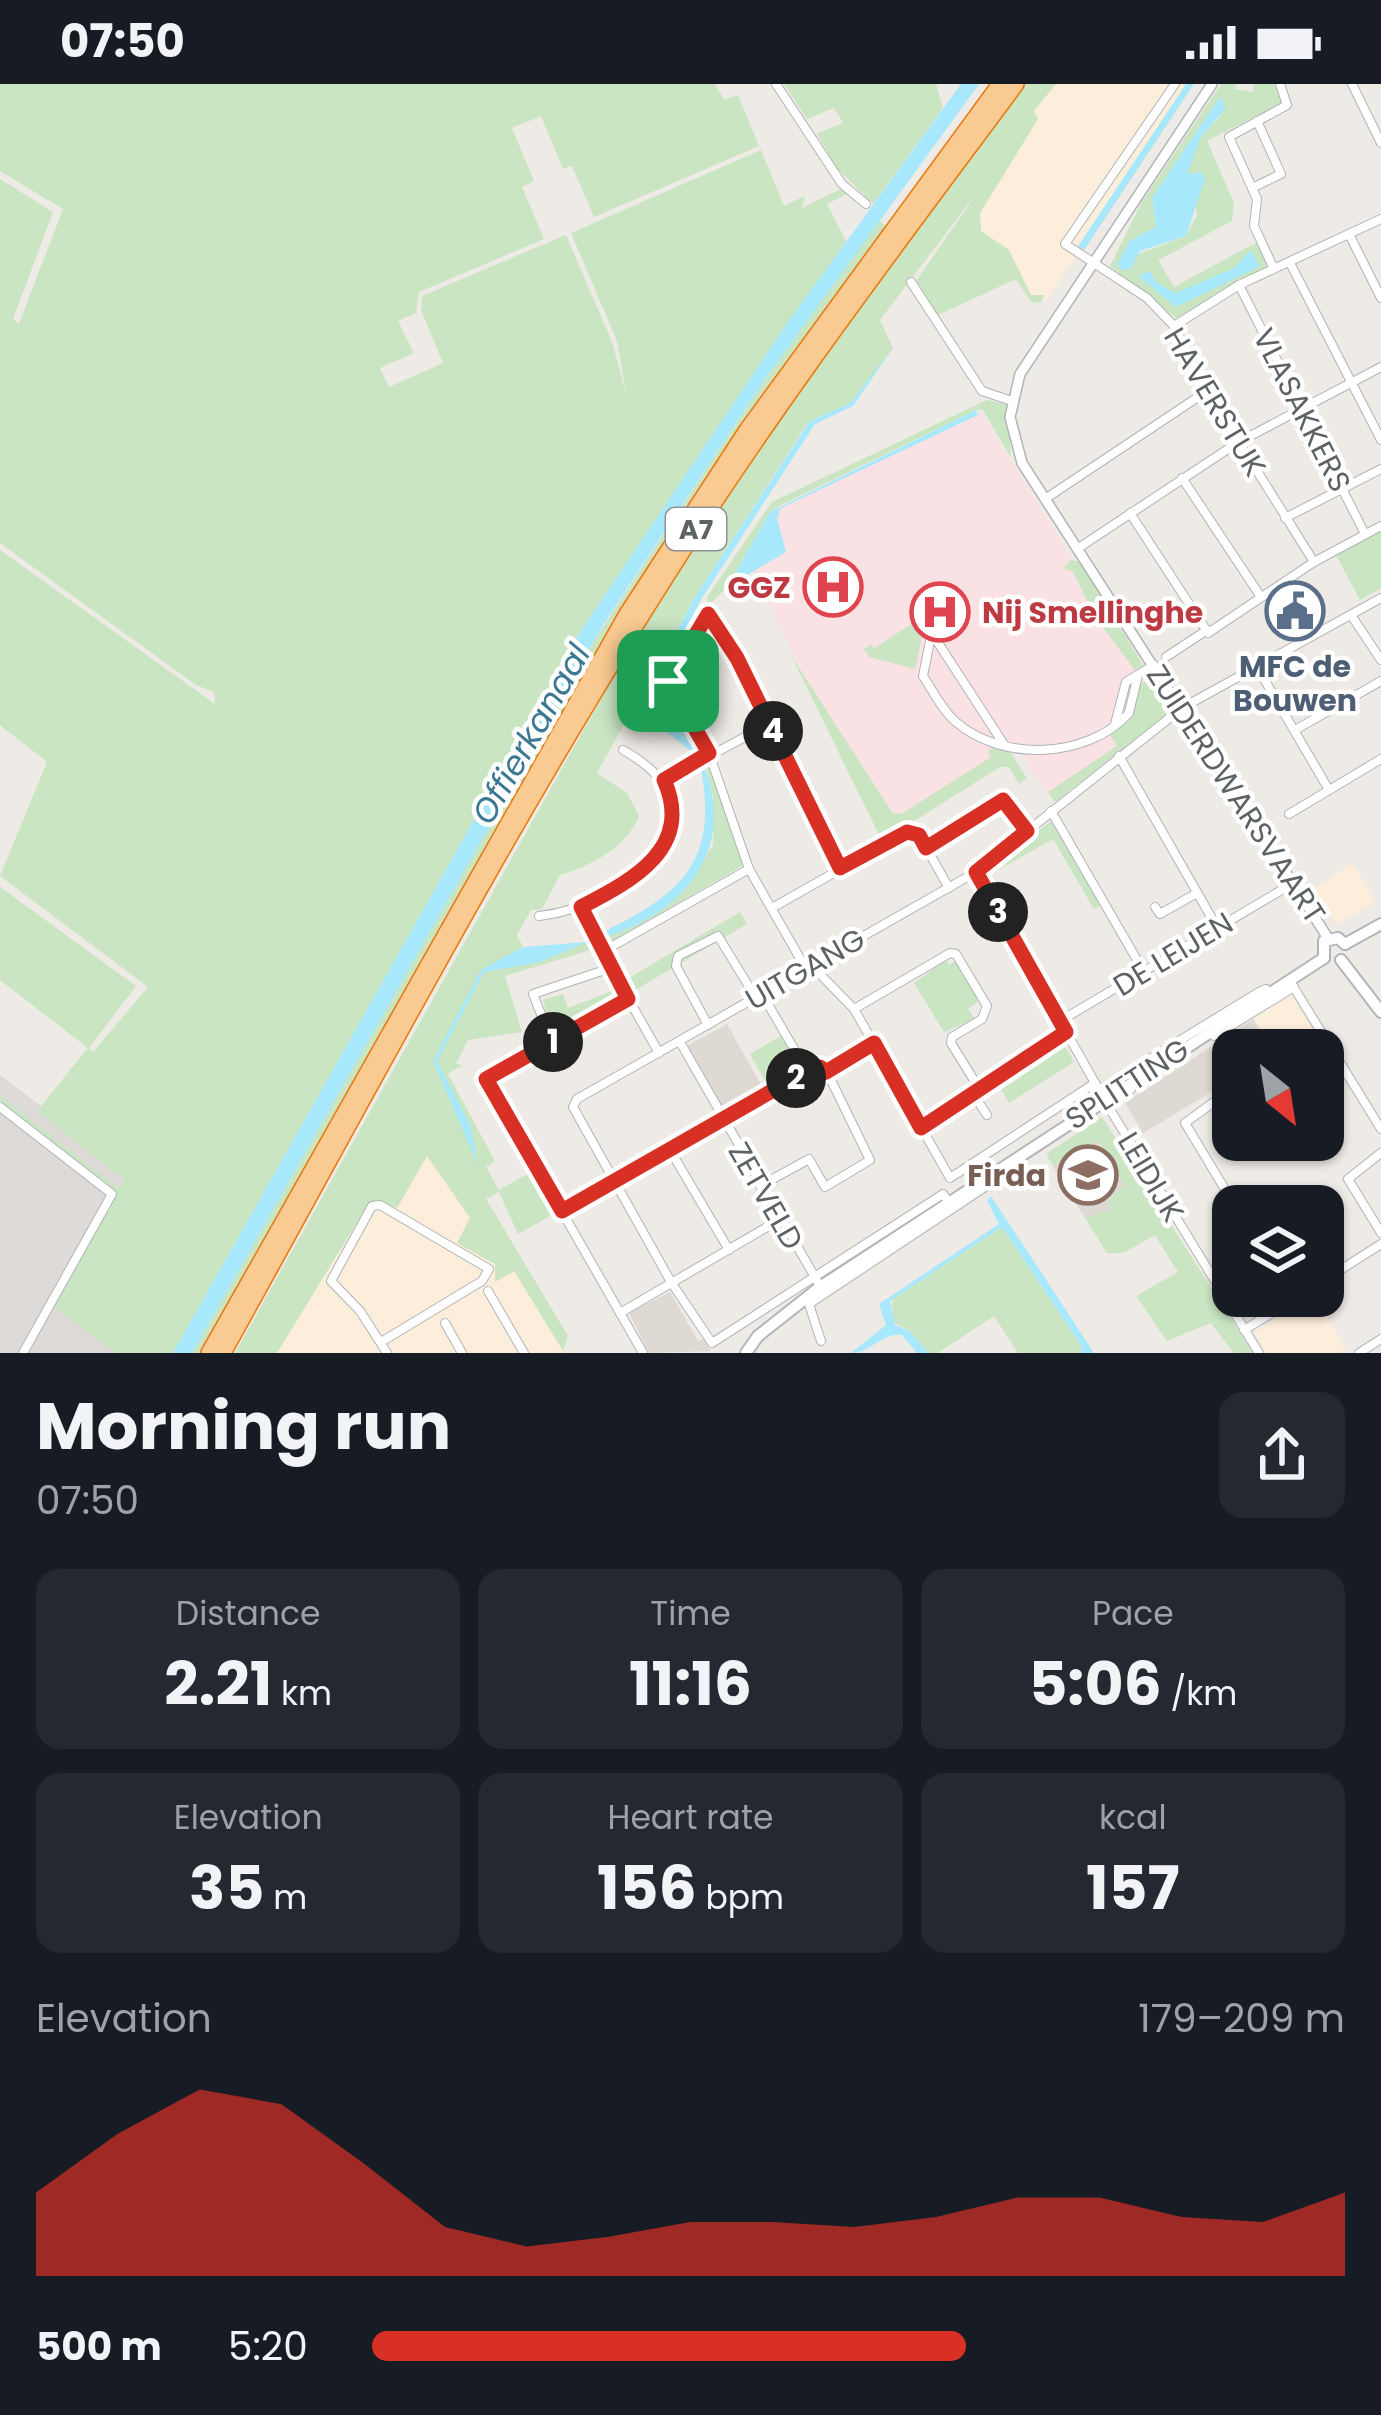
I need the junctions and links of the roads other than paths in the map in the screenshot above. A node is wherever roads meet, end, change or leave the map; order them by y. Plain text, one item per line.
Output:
1 (776, 84) edge
2 (1000, 84) edge
3 (1016, 84) edge
4 (1175, 84) edge
5 (1212, 84) edge
6 (1280, 84) edge
7 (1352, 84) edge
8 (1257, 121) junction
9 (1381, 143) edge
10 (1252, 188) junction
11 (863, 202) dead end
12 (1381, 219) edge
13 (1349, 235) junction
14 (1094, 262) junction
15 (1291, 262) junction
16 (1274, 269) junction
17 (911, 282) dead end
18 (1239, 285) junction
19 (1381, 298) edge
20 (1174, 326) junction
21 (1381, 368) edge
22 (1352, 382) junction
23 (1207, 392) junction
24 (1012, 401) junction
25 (1300, 409) junction
26 (1381, 440) edge
27 (1238, 443) junction
28 (1381, 469) edge
29 (1182, 478) junction
30 (1342, 489) junction
31 (1045, 499) junction
32 (1130, 513) junction
33 (1285, 518) junction
34 (1381, 526) edge
35 (1365, 534) junction
36 (1077, 548) junction
37 (1313, 562) junction
38 (1262, 598) junction
39 (1381, 598) edge
40 (1352, 615) junction
41 (1208, 632) junction
42 (1166, 657) dead end
43 (1381, 660) edge
44 (1154, 665) junction
45 (1257, 667) junction
46 (1381, 681) edge
47 (1182, 708) junction
48 (769, 724) junction
49 (1295, 730) junction
50 (1004, 744) junction
51 (623, 750) dead end
52 (709, 753) junction
53 (1119, 756) junction
54 (1381, 759) edge
55 (664, 780) junction
56 (1329, 790) junction
57 (1051, 811) junction
58 (1289, 814) dead end
59 (1027, 831) junction
60 (926, 848) junction
61 (749, 868) junction
62 (840, 868) junction
63 (976, 872) junction
64 (949, 887) junction
65 (1285, 888) dead end
66 (1197, 893) junction
67 (581, 907) junction
68 (1156, 907) dead end
69 (772, 908) junction
70 (539, 916) dead end
71 (1381, 924) edge
72 (1218, 929) junction
73 (1328, 938) junction
74 (1345, 944) junction
75 (602, 952) junction
76 (1324, 958) junction
77 (1341, 960) junction
78 (611, 968) junction
79 (809, 968) junction
80 (1144, 972) junction
81 (1292, 985) junction
82 (759, 996) junction
83 (628, 999) junction
84 (854, 1009) junction
85 (1381, 1012) edge
86 (1060, 1021) junction
87 (708, 1024) junction
88 (1320, 1029) edge
89 (1066, 1032) junction
90 (552, 1042) junction
91 (680, 1042) junction
92 (874, 1043) junction
93 (659, 1054) junction
94 (1344, 1068) edge
95 (807, 1071) junction
96 (826, 1072) junction
97 (976, 1092) junction
98 (1102, 1094) junction
99 (1212, 1105) edge
100 (0, 1107) edge
101 (987, 1115) dead end
102 (723, 1120) junction
103 (921, 1128) junction
104 (1381, 1129) edge
105 (670, 1150) junction
106 (1381, 1153) edge
107 (988, 1175) junction
108 (614, 1182) junction
109 (1222, 1185) edge
110 (760, 1186) junction
111 (562, 1211) junction
112 (779, 1220) junction
113 (1381, 1233) edge
114 (1381, 1244) edge
115 (729, 1250) junction
116 (1344, 1268) edge
117 (671, 1282) junction
118 (819, 1286) junction
119 (488, 1291) dead end
120 (619, 1311) junction
121 (1264, 1317) edge
122 (445, 1323) dead end
123 (1244, 1330) junction
124 (1381, 1339) edge
125 (380, 1342) junction
126 (821, 1342) dead end
127 (23, 1353) edge
128 (208, 1353) edge
129 (223, 1353) edge
130 (387, 1353) edge
131 (462, 1353) edge
132 (524, 1353) edge
133 (643, 1353) edge
134 (746, 1353) edge
135 (1259, 1353) edge
136 (1359, 1353) edge

1 - 11 street
2 - 128 highway, A7
3 - 129 highway, A7
4 - 14 street
5 - 14 street
6 - 8 street
7 - 9 street
8 - 10 street
8 - 10 street
10 - 16 street
12 - 13 street
13 - 15 street
13 - 19 street
14 - 20 street, HAVERSTUK
14 - 24 street
15 - 16 street
15 - 22 street
16 - 18 street
17 - 24 street
18 - 20 street
18 - 25 street, VLASAKKERS
20 - 23 street, HAVERSTUK
21 - 22 street
22 - 25 street
22 - 26 street
23 - 27 street, HAVERSTUK
23 - 31 street
24 - 31 street, ZUIDERDWARSVAART
25 - 27 street
25 - 30 street, VLASAKKERS
27 - 29 street
27 - 33 street, HAVERSTUK
28 - 30 street
29 - 32 street
29 - 38 street
30 - 33 street
30 - 35 street, VLASAKKERS
31 - 36 street, ZUIDERDWARSVAART
32 - 36 street
32 - 41 street
33 - 37 street, HAVERSTUK
34 - 35 street
35 - 37 street
36 - 44 street, ZUIDERDWARSVAART
37 - 38 street
38 - 41 street
39 - 40 street, UITGANG
40 - 43 street
40 - 45 street, UITGANG
41 - 42 street
44 - 47 street, ZUIDERDWARSVAART
44 - 50 street
45 - 47 street, UITGANG
45 - 49 street
46 - 49 street
47 - 53 street, UITGANG
47 - 73 street, ZUIDERDWARSVAART
48 - 52 street
48 - 52 street
48 - 62 street
49 - 56 street
50 - 50 street
51 - 55 street
52 - 55 street
52 - 61 street
53 - 57 street, UITGANG
53 - 66 street
54 - 56 street
55 - 67 street
56 - 58 street
57 - 59 street, UITGANG
57 - 80 street
59 - 60 street
59 - 63 street, UITGANG
60 - 62 street
60 - 64 street
61 - 69 street
61 - 75 street
62 - 69 street
63 - 64 street, UITGANG
63 - 86 street, LEIDIJK
64 - 79 street, UITGANG
65 - 72 street, DE LEIJEN
66 - 68 street
66 - 72 street
67 - 70 street
67 - 75 street
69 - 79 street
71 - 74 main road
72 - 80 street, DE LEIJEN
73 - 74 main road
73 - 76 main road
74 - 77 main road
75 - 78 street
76 - 77 main road
76 - 81 main road, SPLITTING
77 - 85 main road
78 - 83 street
78 - 90 street
79 - 82 street, UITGANG
79 - 84 street
80 - 86 street, DE LEIJEN
81 - 88 street
81 - 98 street, SPLITTING
81 - 98 main road, SPLITTING
82 - 87 street, UITGANG
82 - 87 street
82 - 95 street
83 - 90 street
83 - 93 street
84 - 92 street
84 - 97 street
86 - 89 street, LEIDIJK
87 - 91 street, UITGANG
89 - 97 street
89 - 98 street, LEIDIJK
90 - 111 street
91 - 93 street, UITGANG
91 - 102 street, ZETVELD
92 - 96 street
92 - 103 street
93 - 108 street, UITGANG
94 - 104 street
95 - 96 street
95 - 102 street
96 - 110 street
97 - 101 street
97 - 103 street
98 - 103 street
98 - 107 main road, SPLITTING
98 - 123 street, LEIDIJK
99 - 109 street
100 - 127 street
102 - 105 street
102 - 110 street, ZETVELD
105 - 108 street
105 - 115 street
106 - 113 street
107 - 118 main road, SPLITTING
107 - 118 street, SPLITTING
108 - 111 street
108 - 117 street
110 - 112 street, ZETVELD
111 - 120 street
112 - 115 street
112 - 118 street, ZETVELD
114 - 116 street
115 - 117 street
117 - 118 street, SPLITTING
117 - 120 street
118 - 126 street
118 - 134 main road, SPLITTING
119 - 132 street
120 - 133 street
121 - 123 street
122 - 131 street
123 - 135 street, LEIDIJK
124 - 136 street
125 - 125 street
125 - 130 street

